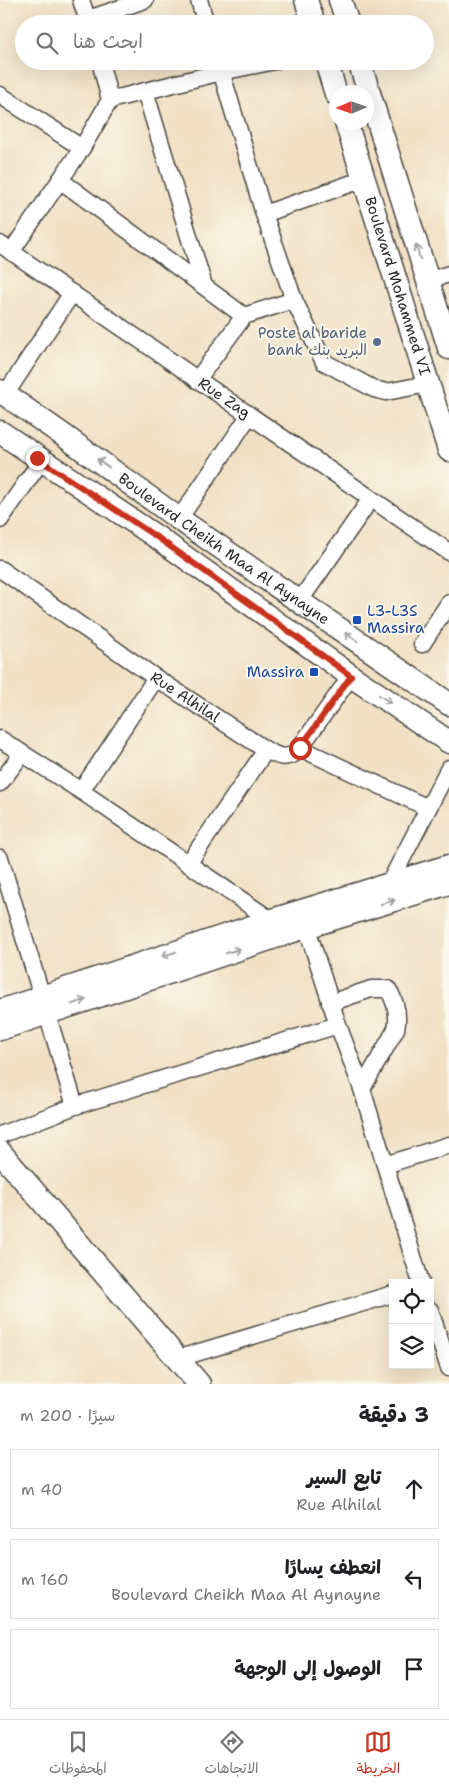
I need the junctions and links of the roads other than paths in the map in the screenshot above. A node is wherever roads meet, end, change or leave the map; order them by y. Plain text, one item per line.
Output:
1 (81, 0) edge
2 (145, 0) edge
3 (199, 0) edge
4 (306, 0) edge
5 (340, 0) edge
6 (86, 15) edge
7 (107, 15) edge
8 (203, 15) edge
9 (311, 15) edge
10 (345, 15) edge
11 (102, 70) edge
12 (211, 70) edge
13 (221, 70) edge
14 (344, 70) edge
15 (362, 70) edge
16 (331, 76) edge
17 (145, 91) junction
18 (0, 95) edge
19 (110, 100) junction
20 (349, 130) edge
21 (82, 148) junction
22 (364, 179) junction
23 (60, 180) junction
24 (264, 214) junction
25 (6, 248) edge
26 (449, 274) edge
27 (427, 280) junction
28 (204, 286) junction
29 (72, 293) junction
30 (294, 300) junction
31 (244, 316) junction
32 (449, 348) edge
33 (197, 380) junction
34 (428, 384) junction
35 (3, 393) edge
36 (249, 416) junction
37 (0, 432) edge
38 (449, 450) edge
39 (41, 461) junction
40 (370, 500) junction
41 (179, 519) junction
42 (0, 520) edge
43 (449, 552) edge
44 (0, 569) edge
45 (299, 602) junction
46 (449, 603) edge
47 (422, 644) dead end
48 (351, 676) junction
49 (156, 678) junction
50 (449, 704) edge
51 (0, 739) edge
52 (449, 742) edge
53 (300, 748) junction
54 (266, 750) junction
55 (22, 754) junction
56 (449, 768) edge
57 (0, 783) edge
58 (81, 791) junction
59 (428, 808) junction
60 (0, 858) edge
61 (188, 864) junction
62 (448, 874) edge
63 (390, 884) junction
64 (292, 923) junction
65 (330, 1003) junction
66 (44, 1004) junction
67 (0, 1011) edge
68 (338, 1025) junction
69 (0, 1029) edge
70 (362, 1089) junction
71 (75, 1106) junction
72 (0, 1135) edge
73 (449, 1145) edge
74 (0, 1152) edge
75 (385, 1165) junction
76 (420, 1279) edge
77 (389, 1295) edge
78 (434, 1322) edge
79 (176, 1359) junction
80 (449, 1368) edge
81 (198, 1384) edge

1 - 6 street
2 - 7 street
3 - 8 street
4 - 9 street
5 - 10 street
11 - 19 street
12 - 17 street
13 - 24 street
14 - 16 street
27 -> 15 street, Boulevard Mohammed VI
17 - 19 street
17 - 28 street
18 - 21 street
19 - 21 street
20 - 22 street, Boulevard Mohammed VI
21 - 23 street
22 - 24 street
22 - 34 street, Boulevard Mohammed VI
23 - 25 street
23 - 28 street
24 - 30 street
25 - 29 street, Rue Zag
26 - 27 street
27 - 32 street, Boulevard Mohammed VI
28 - 31 street
29 - 33 street, Rue Zag
29 - 35 street
30 - 31 street
30 - 34 street
31 - 33 street
33 - 36 street, Rue Zag
34 - 38 street, Boulevard Mohammed VI
41 -> 35 street, Boulevard Cheikh Maa Al Aynayne
36 - 40 street, Rue Zag
36 - 41 street
37 - 39 street, Boulevard Cheikh Maa Al Aynayne
39 - 42 street
39 - 48 street, Boulevard Cheikh Maa Al Aynayne
40 - 43 street, Rue Zag
40 - 45 street
41 - 45 street, Boulevard Cheikh Maa Al Aynayne
44 - 49 street, Rue Alhilal
50 -> 45 street, Boulevard Cheikh Maa Al Aynayne
46 - 47 street
48 -> 52 street, Boulevard Cheikh Maa Al Aynayne
48 - 53 street
49 - 54 street, Rue Alhilal
49 - 58 street
51 - 55 street
53 - 54 street, Rue Alhilal
53 - 59 street
54 - 61 street
55 - 57 street
55 - 58 street
56 - 59 street
58 - 61 street
59 - 63 street
60 - 66 street
61 - 64 street
62 - 63 street
64 -> 62 street
63 - 64 street
64 - 65 street
64 - 66 street
65 - 68 street
65 - 70 street
66 - 67 street
66 - 69 street
66 - 71 street
68 - 70 street
68 - 71 street
70 - 75 street
71 - 72 street
73 - 75 street
74 - 79 street
75 - 76 street
77 - 79 street
78 - 80 street
79 - 81 street

